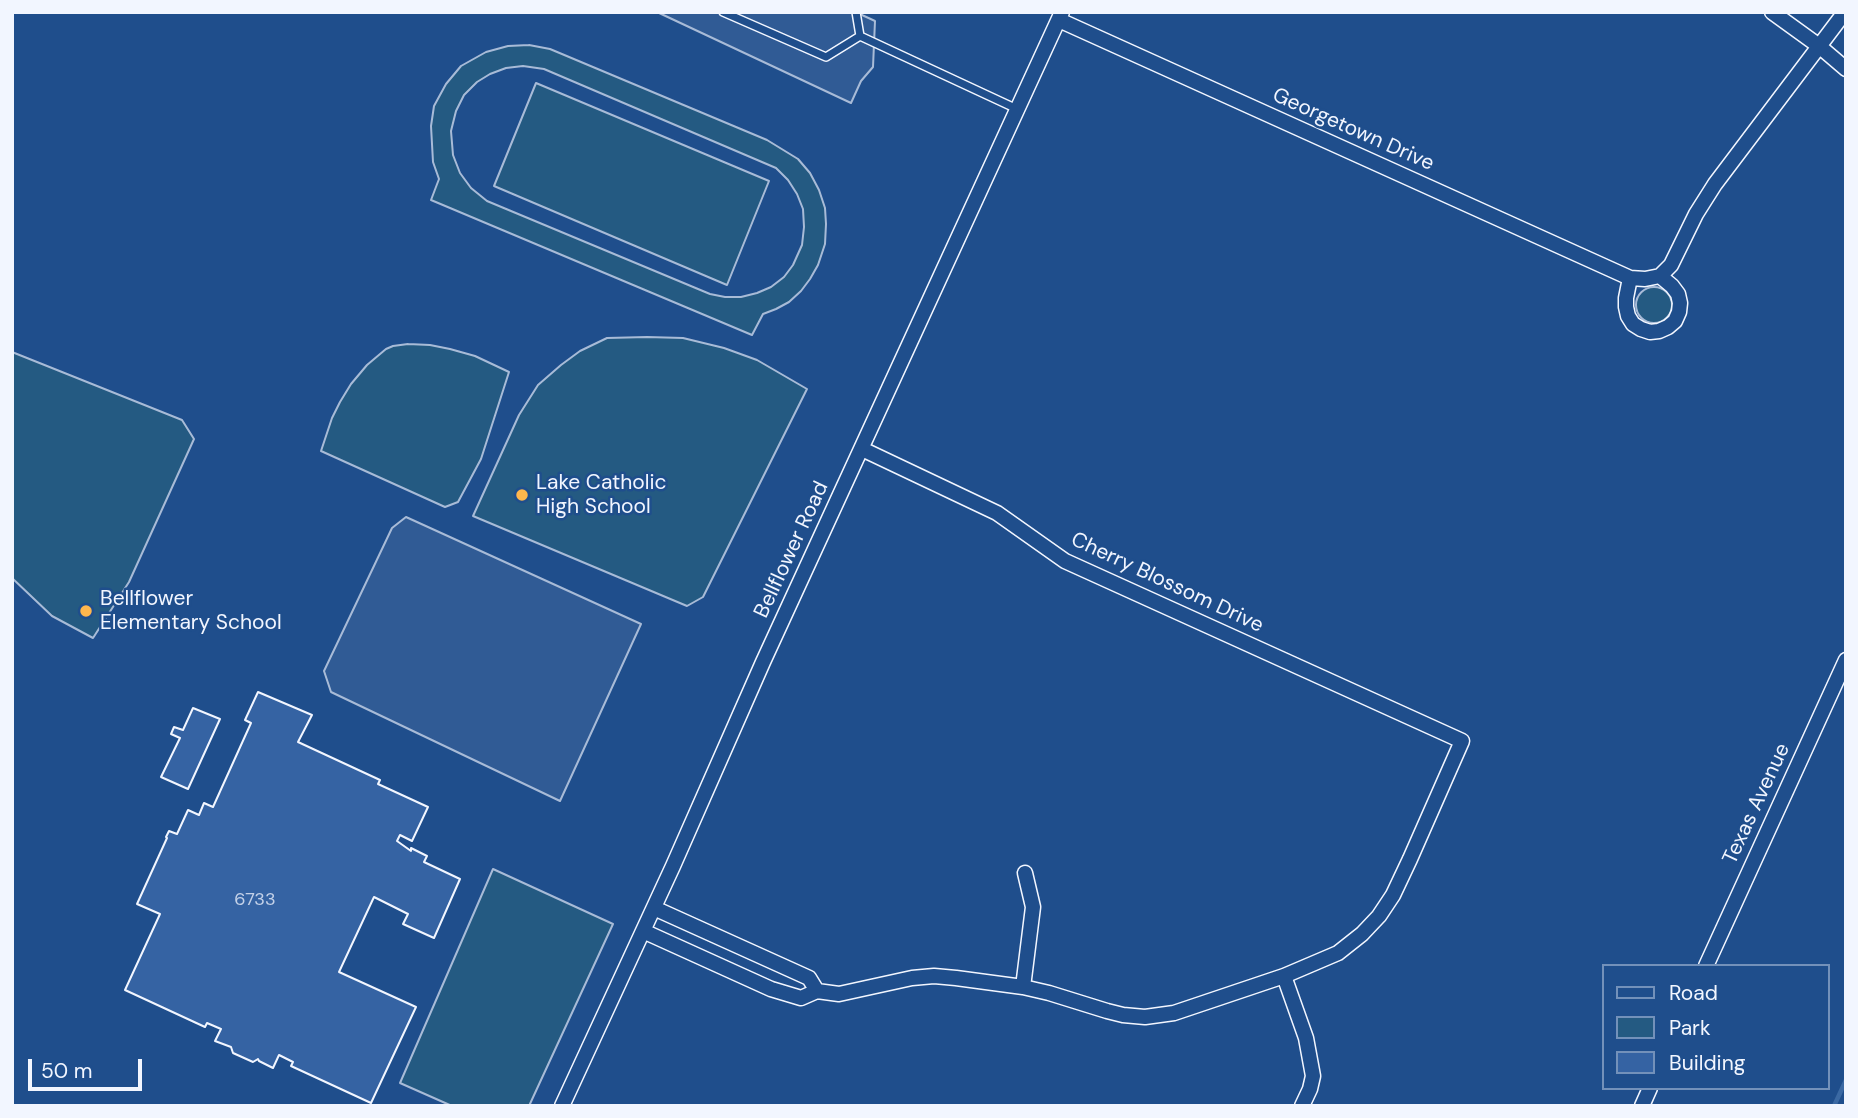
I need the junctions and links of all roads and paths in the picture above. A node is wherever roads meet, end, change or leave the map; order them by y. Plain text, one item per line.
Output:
1 (723, 12) edge
2 (856, 12) edge
3 (1772, 12) edge
4 (1845, 12) edge
5 (1061, 16) edge
6 (860, 36) junction
7 (1819, 46) junction
8 (1846, 69) edge
9 (1017, 108) junction
10 (1660, 276) junction
11 (1630, 278) junction
12 (862, 449) junction
13 (1846, 660) edge
14 (1025, 873) dead end
15 (654, 908) junction
16 (643, 931) junction
17 (1707, 964) edge
18 (1284, 976) junction
19 (1023, 987) junction
20 (817, 992) junction
21 (1649, 1090) edge
22 (562, 1106) edge
23 (1302, 1106) edge
24 (1642, 1106) edge

1 - 6 lane
2 - 6 lane
3 - 7 street
4 - 7 street
5 - 9 street, Bellflower Road
5 - 11 street, Georgetown Drive
6 - 9 lane
7 - 8 street
7 - 10 street
9 - 12 street, Bellflower Road
10 - 11 street, Georgetown Drive
10 - 11 street
12 - 15 street, Bellflower Road
12 - 18 street, Cherry Blossom Drive
13 - 17 street, Texas Avenue
14 - 19 street
15 - 16 street, Bellflower Road
15 - 20 street
16 - 20 street
16 - 22 street, Bellflower Road
18 - 19 street
18 - 23 street
19 - 20 street
21 - 24 street

